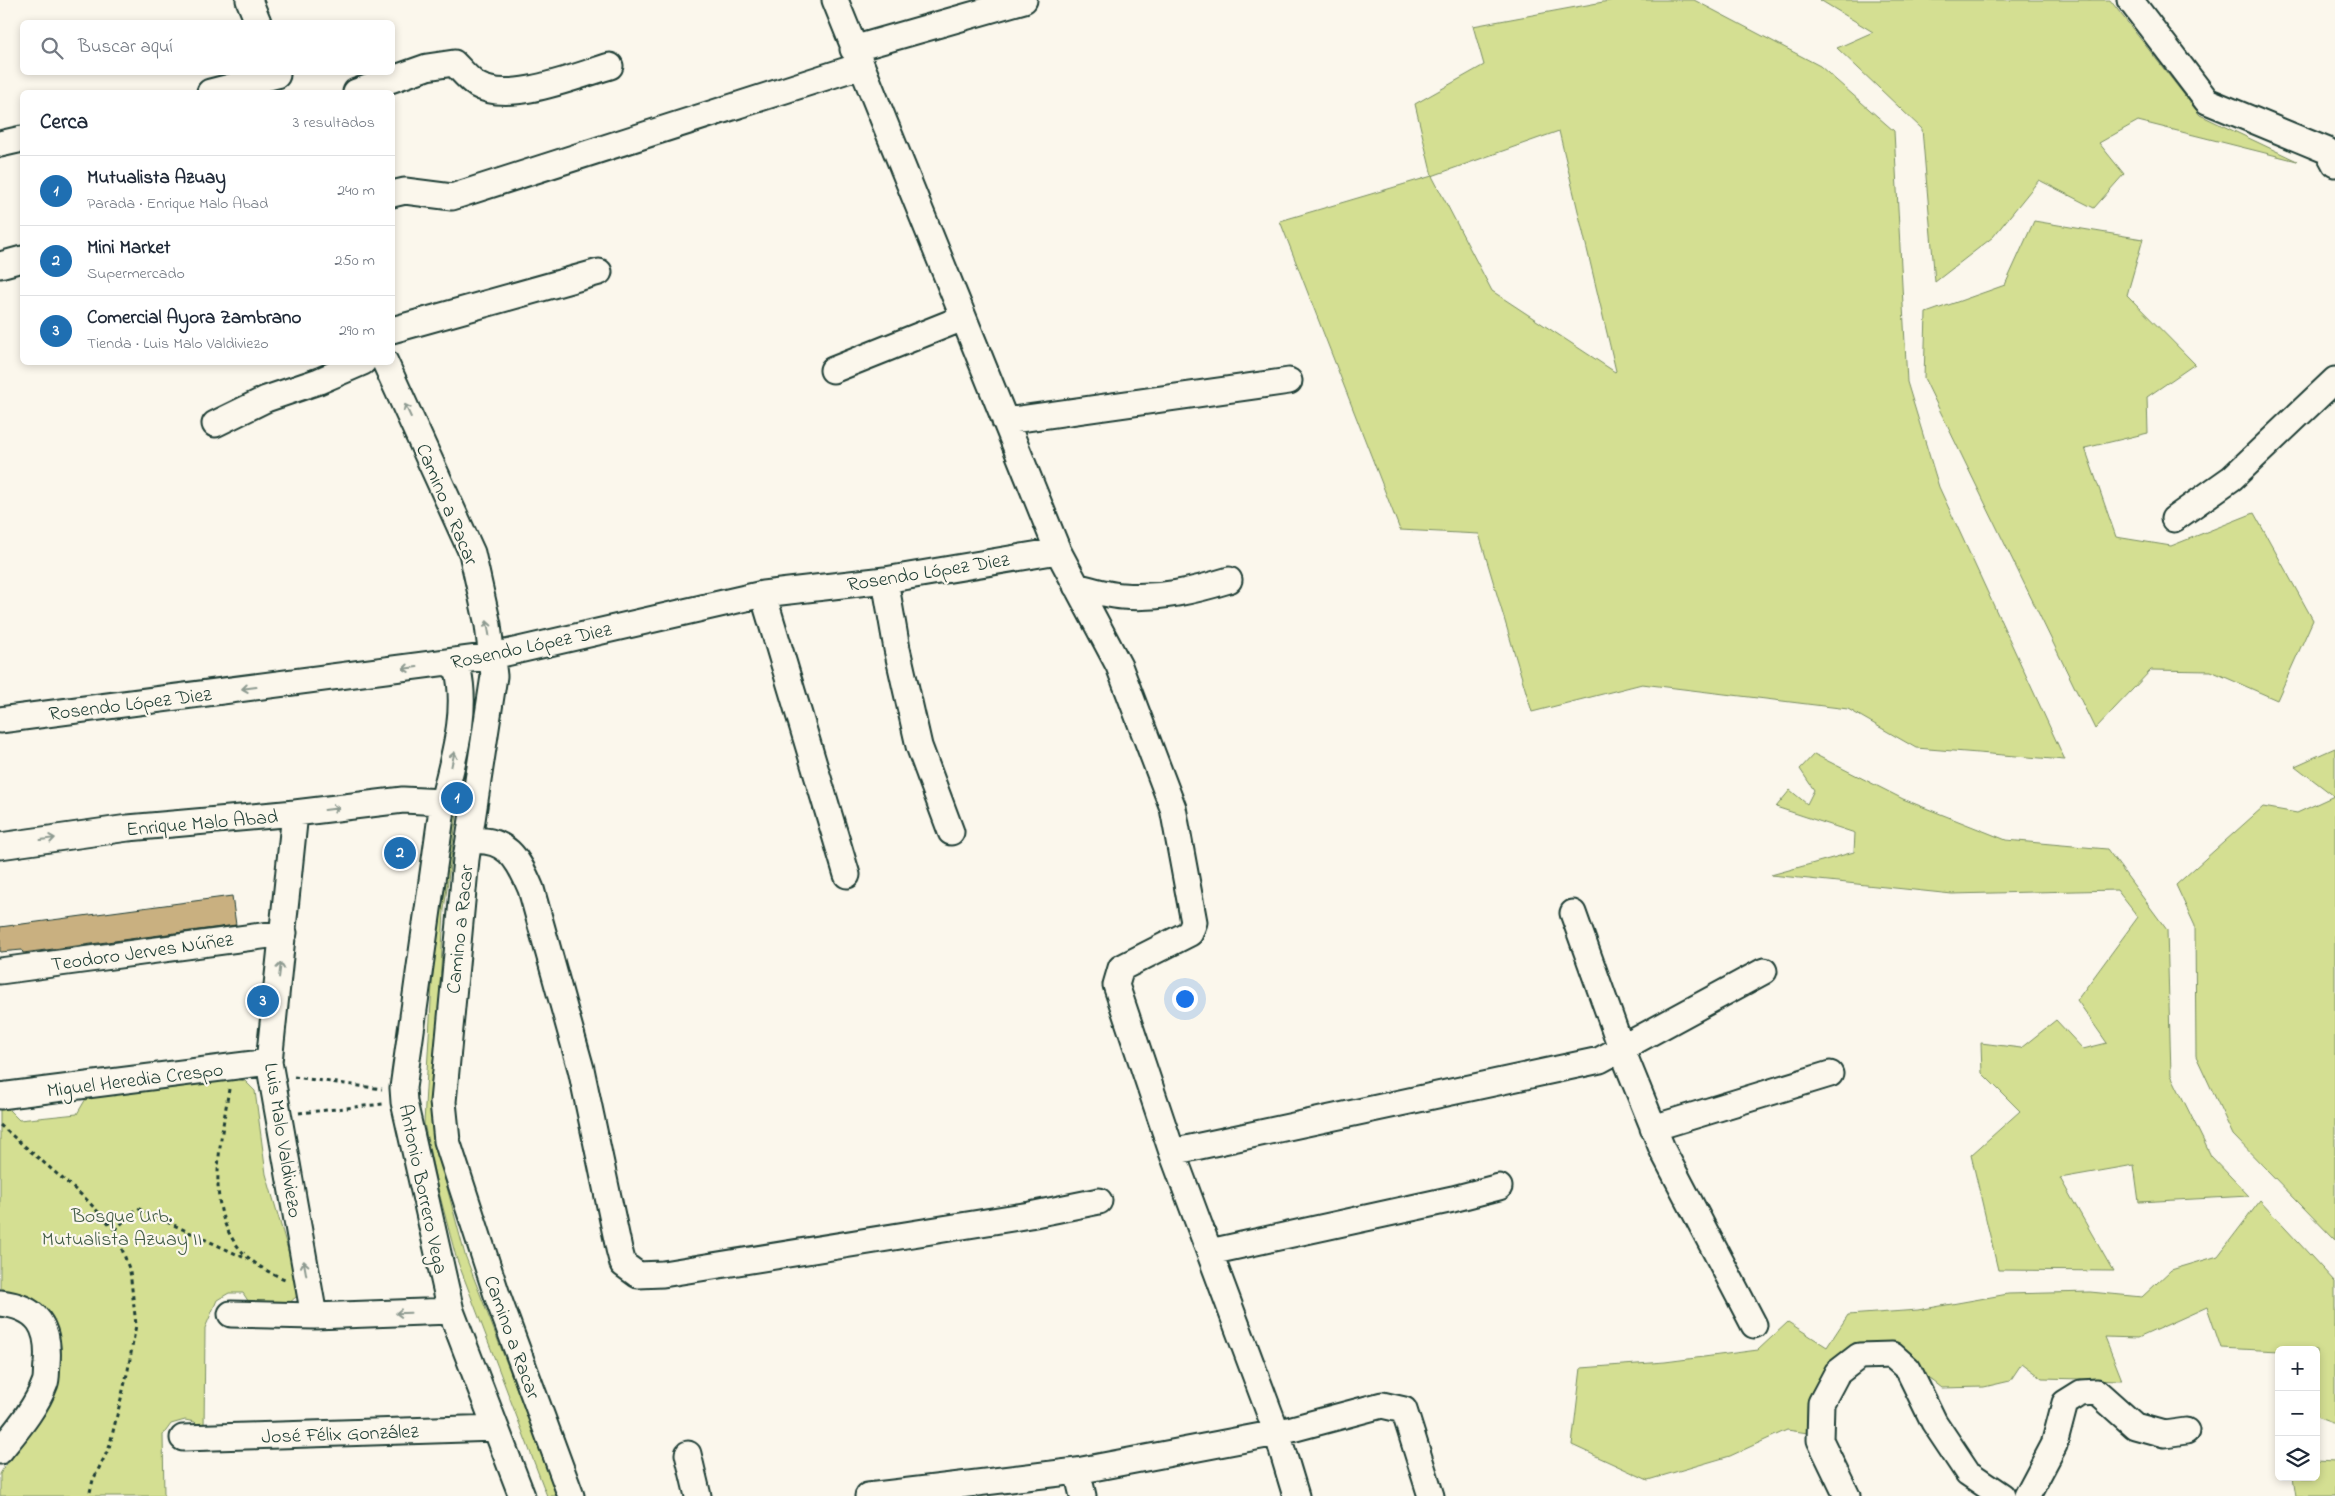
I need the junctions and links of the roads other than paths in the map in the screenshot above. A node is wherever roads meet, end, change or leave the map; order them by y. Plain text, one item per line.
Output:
1 (249, 0) edge
2 (835, 0) edge
3 (1024, 0) edge
4 (2130, 0) edge
5 (257, 20) edge
6 (857, 57) junction
7 (610, 66) dead end
8 (279, 80) edge
9 (222, 90) edge
10 (362, 90) edge
11 (20, 139) edge
12 (0, 144) edge
13 (2335, 164) edge
14 (395, 193) edge
15 (20, 260) edge
16 (0, 265) edge
17 (599, 272) dead end
18 (963, 318) junction
19 (395, 329) edge
20 (356, 365) edge
21 (386, 365) edge
22 (834, 370) dead end
23 (2335, 380) edge
24 (1289, 381) dead end
25 (1005, 421) junction
26 (215, 424) dead end
27 (2174, 519) dead end
28 (1058, 551) junction
29 (885, 580) junction
30 (1229, 580) dead end
31 (1076, 586) junction
32 (763, 594) junction
33 (449, 663) junction
34 (494, 666) junction
35 (0, 720) edge
36 (443, 807) junction
37 (295, 813) junction
38 (951, 832) dead end
39 (469, 841) junction
40 (0, 846) edge
41 (847, 875) dead end
42 (1573, 913) dead end
43 (284, 933) junction
44 (0, 970) edge
45 (1764, 971) dead end
46 (1622, 1050) junction
47 (270, 1068) junction
48 (1830, 1074) dead end
49 (0, 1096) edge
50 (1653, 1128) junction
51 (1172, 1152) junction
52 (1499, 1187) dead end
53 (1099, 1201) dead end
54 (1210, 1252) junction
55 (0, 1303) edge
56 (451, 1311) junction
57 (231, 1314) dead end
58 (314, 1316) junction
59 (1754, 1324) dead end
60 (496, 1428) junction
61 (2186, 1431) dead end
62 (1277, 1433) junction
63 (183, 1438) dead end
64 (0, 1451) edge
65 (688, 1454) dead end
66 (1077, 1471) junction
67 (522, 1496) edge
68 (571, 1496) edge
69 (698, 1496) edge
70 (868, 1496) edge
71 (1083, 1496) edge
72 (1296, 1496) edge
73 (1431, 1496) edge
74 (1847, 1496) edge
75 (2002, 1496) edge
76 (2027, 1496) edge

1 - 5 street
2 - 6 street
3 - 6 street
4 - 13 street
6 - 14 street
6 - 18 street
7 - 10 street
8 - 9 street
11 - 12 street
15 - 16 street
17 - 19 street
18 - 22 street
18 - 25 street
20 - 26 street
34 -> 21 street, Camino a Racar
23 - 27 street
24 - 25 street
25 - 28 street
28 - 29 street, Rosendo López Diez
28 - 31 street
29 - 32 street, Rosendo López Diez
29 - 38 street
30 - 31 street
31 - 51 street
32 - 34 street, Rosendo López Diez
32 - 41 street
33 - 34 street, Rosendo López Diez
33 -> 35 street, Rosendo López Diez
36 -> 33 street, Antonio Borrero Vega
34 - 39 street, Camino a Racar
37 -> 36 street, Enrique Malo Abad
36 - 56 street, Antonio Borrero Vega
40 -> 37 street, Enrique Malo Abad
37 - 43 street, Luis Malo Valdiviezo
39 - 53 street
39 - 68 street, Camino a Racar
42 - 46 street
43 - 44 street, Teodoro Jerves Núñez
47 -> 43 street, Luis Malo Valdiviezo
45 - 46 street
46 - 50 street
46 - 51 street
47 - 49 street, Miguel Heredia Crespo
58 -> 47 street, Luis Malo Valdiviezo
48 - 50 street
50 - 59 street
51 - 54 street
52 - 54 street
54 - 62 street
55 - 64 street
56 -> 58 street
56 - 60 street, Antonio Borrero Vega
57 - 58 street
60 - 63 street, José Félix González
60 - 67 street, Antonio Borrero Vega
61 - 76 street
62 - 66 street
62 - 72 street
62 - 73 street
65 - 69 street
66 - 70 street
66 - 71 street
74 - 75 street

